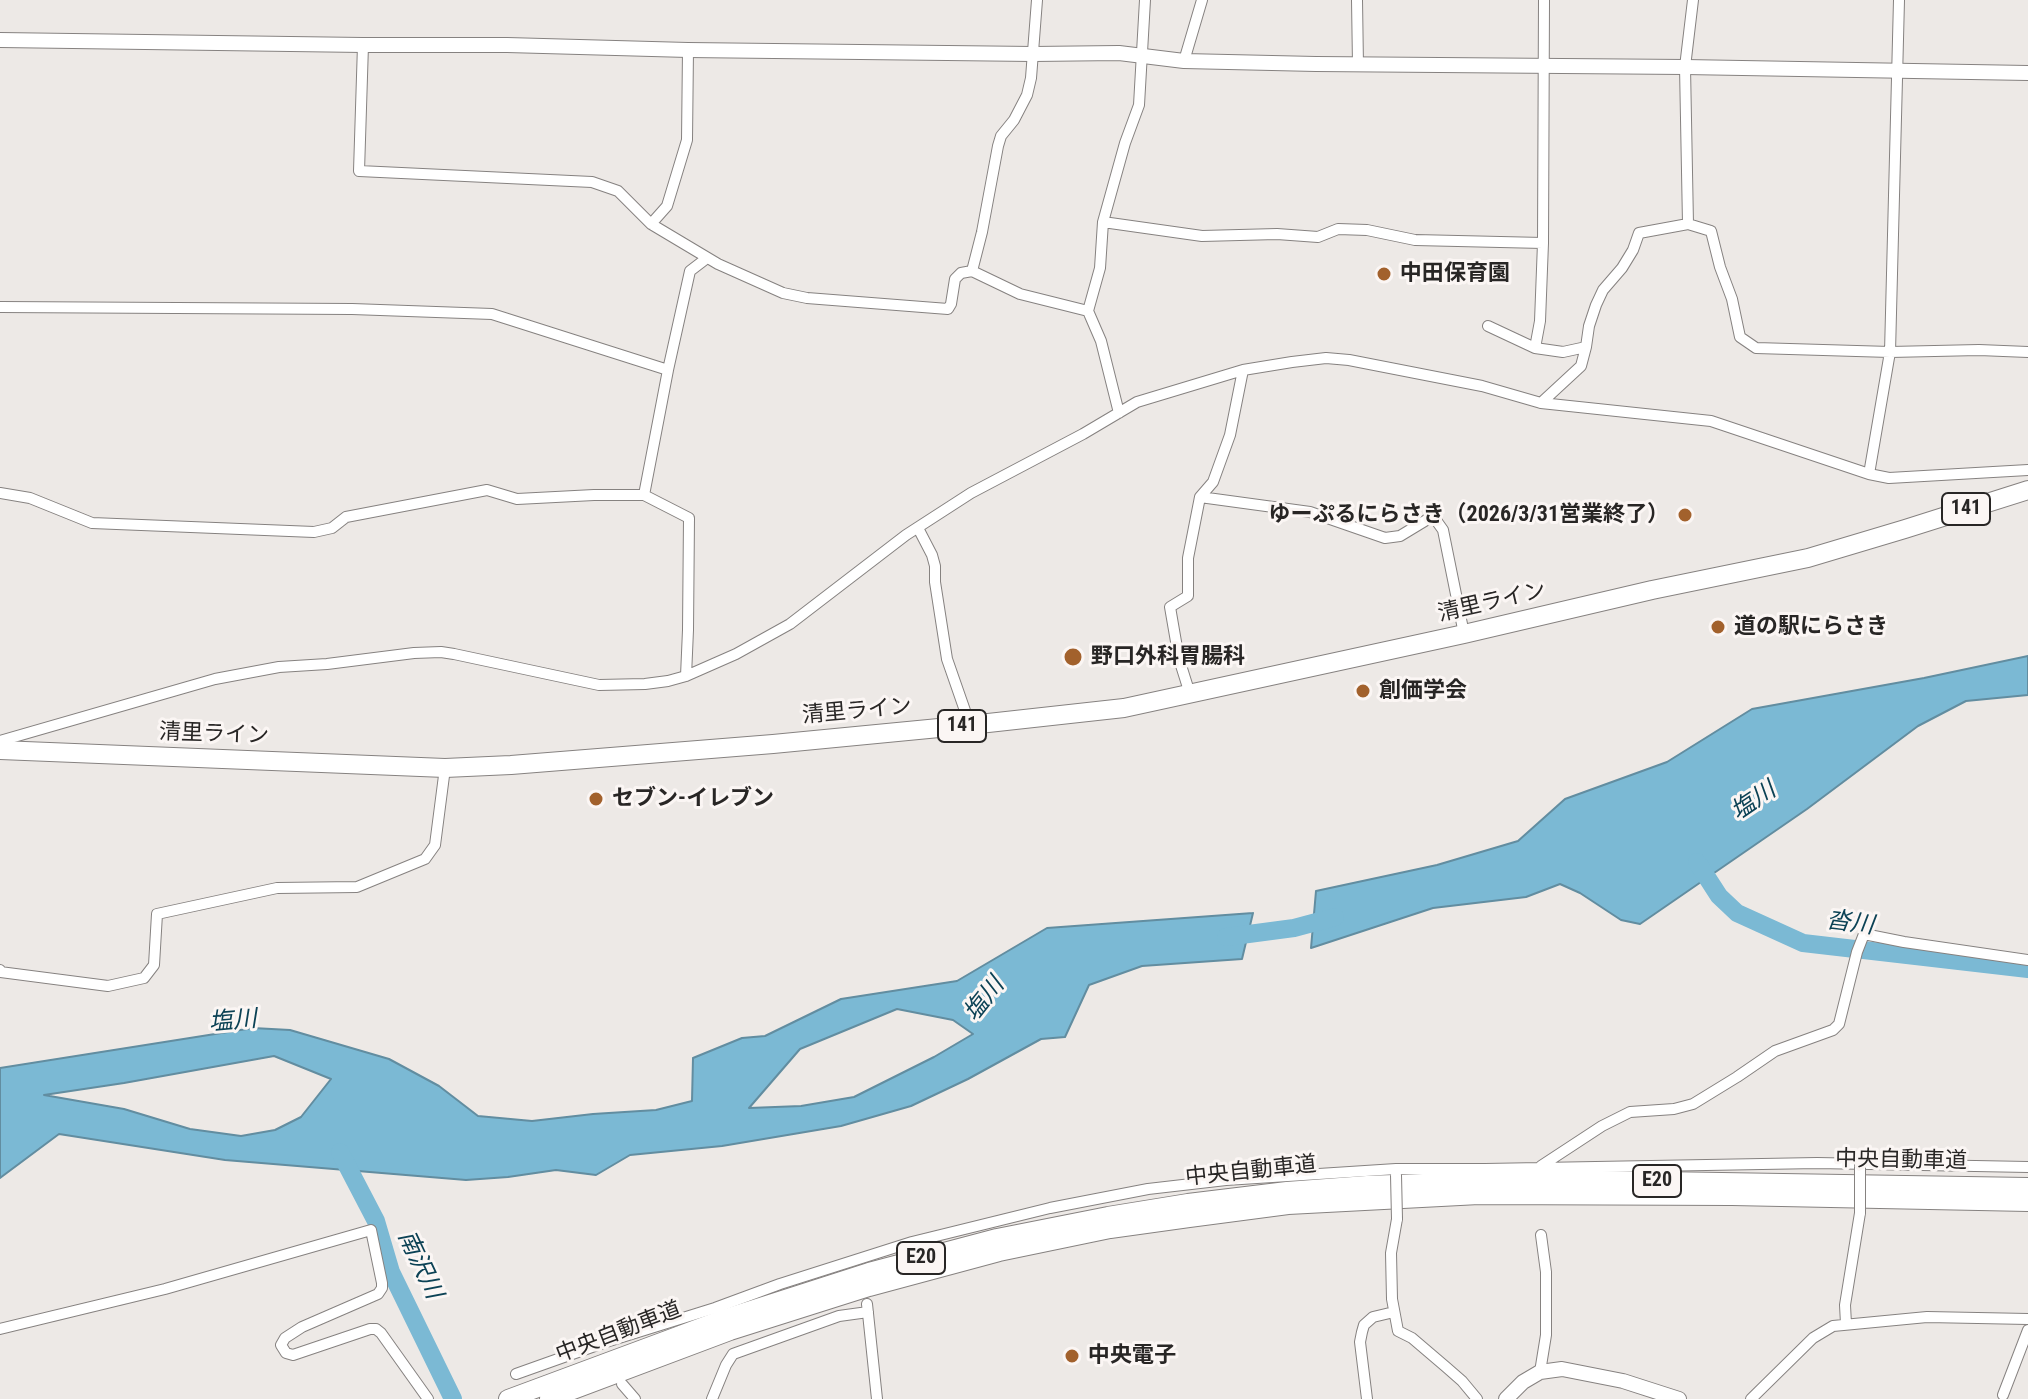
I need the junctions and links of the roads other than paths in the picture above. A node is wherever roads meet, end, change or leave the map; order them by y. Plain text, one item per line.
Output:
1 (1037, 0) edge
2 (1145, 0) edge
3 (1202, 0) edge
4 (1357, 0) edge
5 (1544, 0) edge
6 (1693, 0) edge
7 (1899, 0) edge
8 (0, 40) edge
9 (363, 45) junction
10 (688, 50) junction
11 (1033, 54) junction
12 (1143, 55) junction
13 (1184, 61) junction
14 (1358, 65) junction
15 (1543, 66) junction
16 (1685, 67) junction
17 (1898, 71) junction
18 (2028, 73) edge
19 (1103, 222) junction
20 (651, 224) junction
21 (1688, 224) junction
22 (1543, 243) junction
23 (707, 258) junction
24 (972, 271) junction
25 (0, 307) edge
26 (1088, 311) junction
27 (1488, 326) dead end
28 (1586, 347) junction
29 (1535, 348) junction
30 (1890, 352) junction
31 (2028, 352) edge
32 (668, 370) junction
33 (1243, 370) junction
34 (1541, 403) junction
35 (1119, 413) junction
36 (2028, 470) edge
37 (1869, 474) junction
38 (2028, 490) edge
39 (0, 493) edge
40 (644, 495) junction
41 (1200, 497) junction
42 (918, 528) junction
43 (1464, 634) junction
44 (686, 676) junction
45 (1190, 694) junction
46 (970, 725) junction
47 (0, 741) edge
48 (0, 750) edge
49 (445, 768) junction
50 (2028, 960) edge
51 (0, 970) edge
52 (1860, 1163) junction
53 (2028, 1167) edge
54 (1539, 1168) junction
55 (1396, 1172) junction
56 (2028, 1187) edge
57 (2028, 1202) edge
58 (1541, 1235) dead end
59 (1394, 1312) junction
60 (2028, 1319) edge
61 (1846, 1324) junction
62 (0, 1329) edge
63 (2028, 1330) edge
64 (1540, 1372) junction
65 (516, 1374) dead end
66 (572, 1384) junction
67 (622, 1384) dead end
68 (2003, 1395) dead end
69 (428, 1399) edge
70 (508, 1399) edge
71 (549, 1399) edge
72 (635, 1399) edge
73 (712, 1399) edge
74 (877, 1399) edge
75 (1367, 1399) edge
76 (1477, 1399) edge
77 (1506, 1399) edge
78 (1679, 1399) edge
79 (1751, 1399) edge

1 - 11 street
2 - 12 street
3 - 13 street
4 - 14 street
5 - 15 street
6 - 16 street
7 - 17 street
8 - 9 street
9 - 10 street
9 - 20 street
10 - 11 street
10 - 20 street
11 - 12 street
11 - 24 street
12 - 13 street
12 - 19 street
13 - 14 street
14 - 15 street
15 - 16 street
15 - 22 street
16 - 17 street
16 - 21 street
17 - 18 street
17 - 30 street
19 - 22 street
19 - 26 street
20 - 23 street
21 - 28 street
21 - 30 street
22 - 29 street
23 - 24 street
23 - 32 street
24 - 26 street
25 - 32 street
26 - 35 street
27 - 29 street
28 - 29 street
28 - 34 street
30 - 31 street
30 - 37 street
32 - 40 street
33 - 34 street
33 - 35 street
33 - 41 street
34 - 37 street
35 - 42 street
36 - 37 street
38 - 43 highway, 清里ライン / 141
39 - 40 street
40 - 44 street
41 - 43 street
41 - 45 street
42 - 44 street
42 - 46 street
43 - 45 highway, 清里ライン / 141
44 - 47 street
45 - 46 highway, 清里ライン / 141
46 - 49 highway, 清里ライン / 141
48 - 49 highway, 清里ライン / 141
49 - 51 street
50 - 54 street
52 - 53 street
52 - 54 street
52 - 61 street, bridge
54 - 55 street
55 - 59 street, bridge
55 - 65 street
56 - 66 highway, 中央自動車道 / E20
57 - 66 highway, 中央自動車道 / E20
58 - 64 street
59 - 75 street
59 - 76 street
60 - 61 street
61 - 79 street
62 - 69 street
63 - 68 street
64 - 77 street
64 - 78 street
66 - 70 highway, 中央自動車道 / E20
66 - 71 highway, 中央自動車道 / E20
67 - 72 street
73 - 74 street

